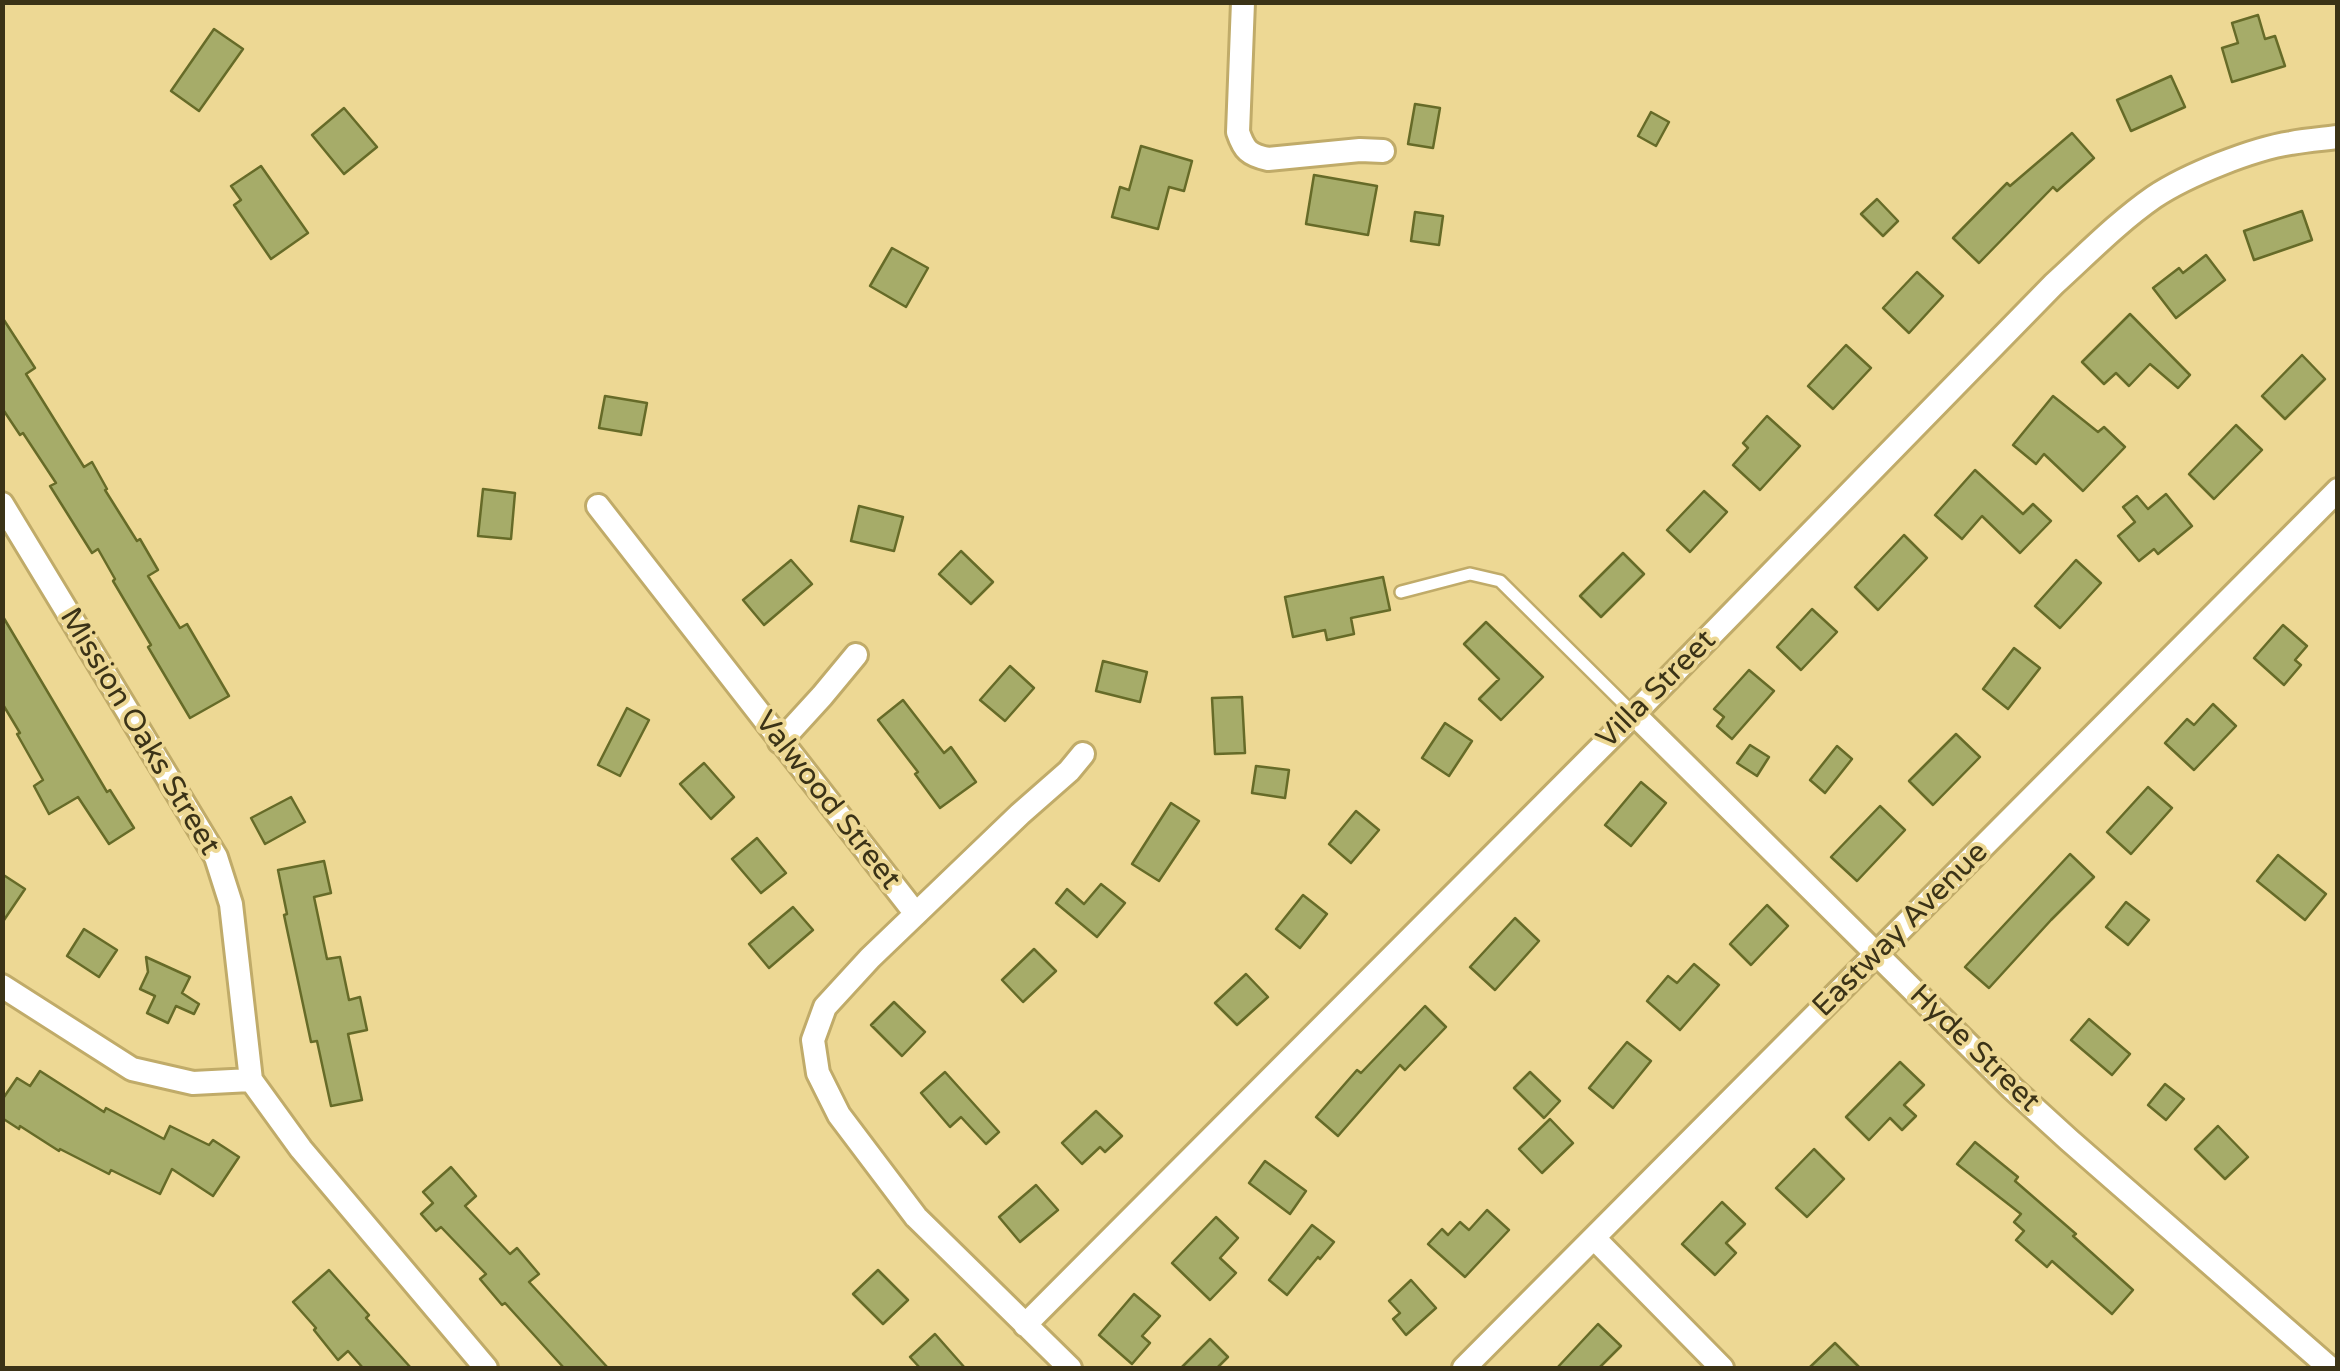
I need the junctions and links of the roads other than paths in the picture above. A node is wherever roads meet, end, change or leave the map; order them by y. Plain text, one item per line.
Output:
1 (1243, 2) edge
2 (2338, 138) edge
3 (1383, 151) dead end
4 (2338, 490) edge
5 (2, 504) edge
6 (598, 506) dead end
7 (1401, 592) dead end
8 (856, 655) dead end
9 (1634, 714) junction
10 (780, 742) junction
11 (1083, 754) dead end
12 (916, 914) junction
13 (1878, 954) junction
14 (2, 986) edge
15 (252, 1080) junction
16 (1594, 1238) junction
17 (1026, 1325) junction
18 (486, 1368) edge
19 (1070, 1368) edge
20 (1464, 1368) edge
21 (1722, 1368) edge
22 (2330, 1368) edge

1 - 3 street
2 - 9 street, Villa Street
4 - 13 street, Eastway Avenue
5 - 15 street, Mission Oaks Street
6 - 10 street, Valwood Street
7 - 9 lane
8 - 10 street
9 - 13 street, Hyde Street
9 - 17 street, Villa Street
10 - 12 street, Valwood Street
11 - 12 street
12 - 17 street, Valwood Street
13 - 16 street, Eastway Avenue
13 - 22 street, Hyde Street
14 - 15 street
15 - 18 street, Mission Oaks Street
16 - 20 street, Eastway Avenue
16 - 21 street
17 - 19 street, Valwood Street

